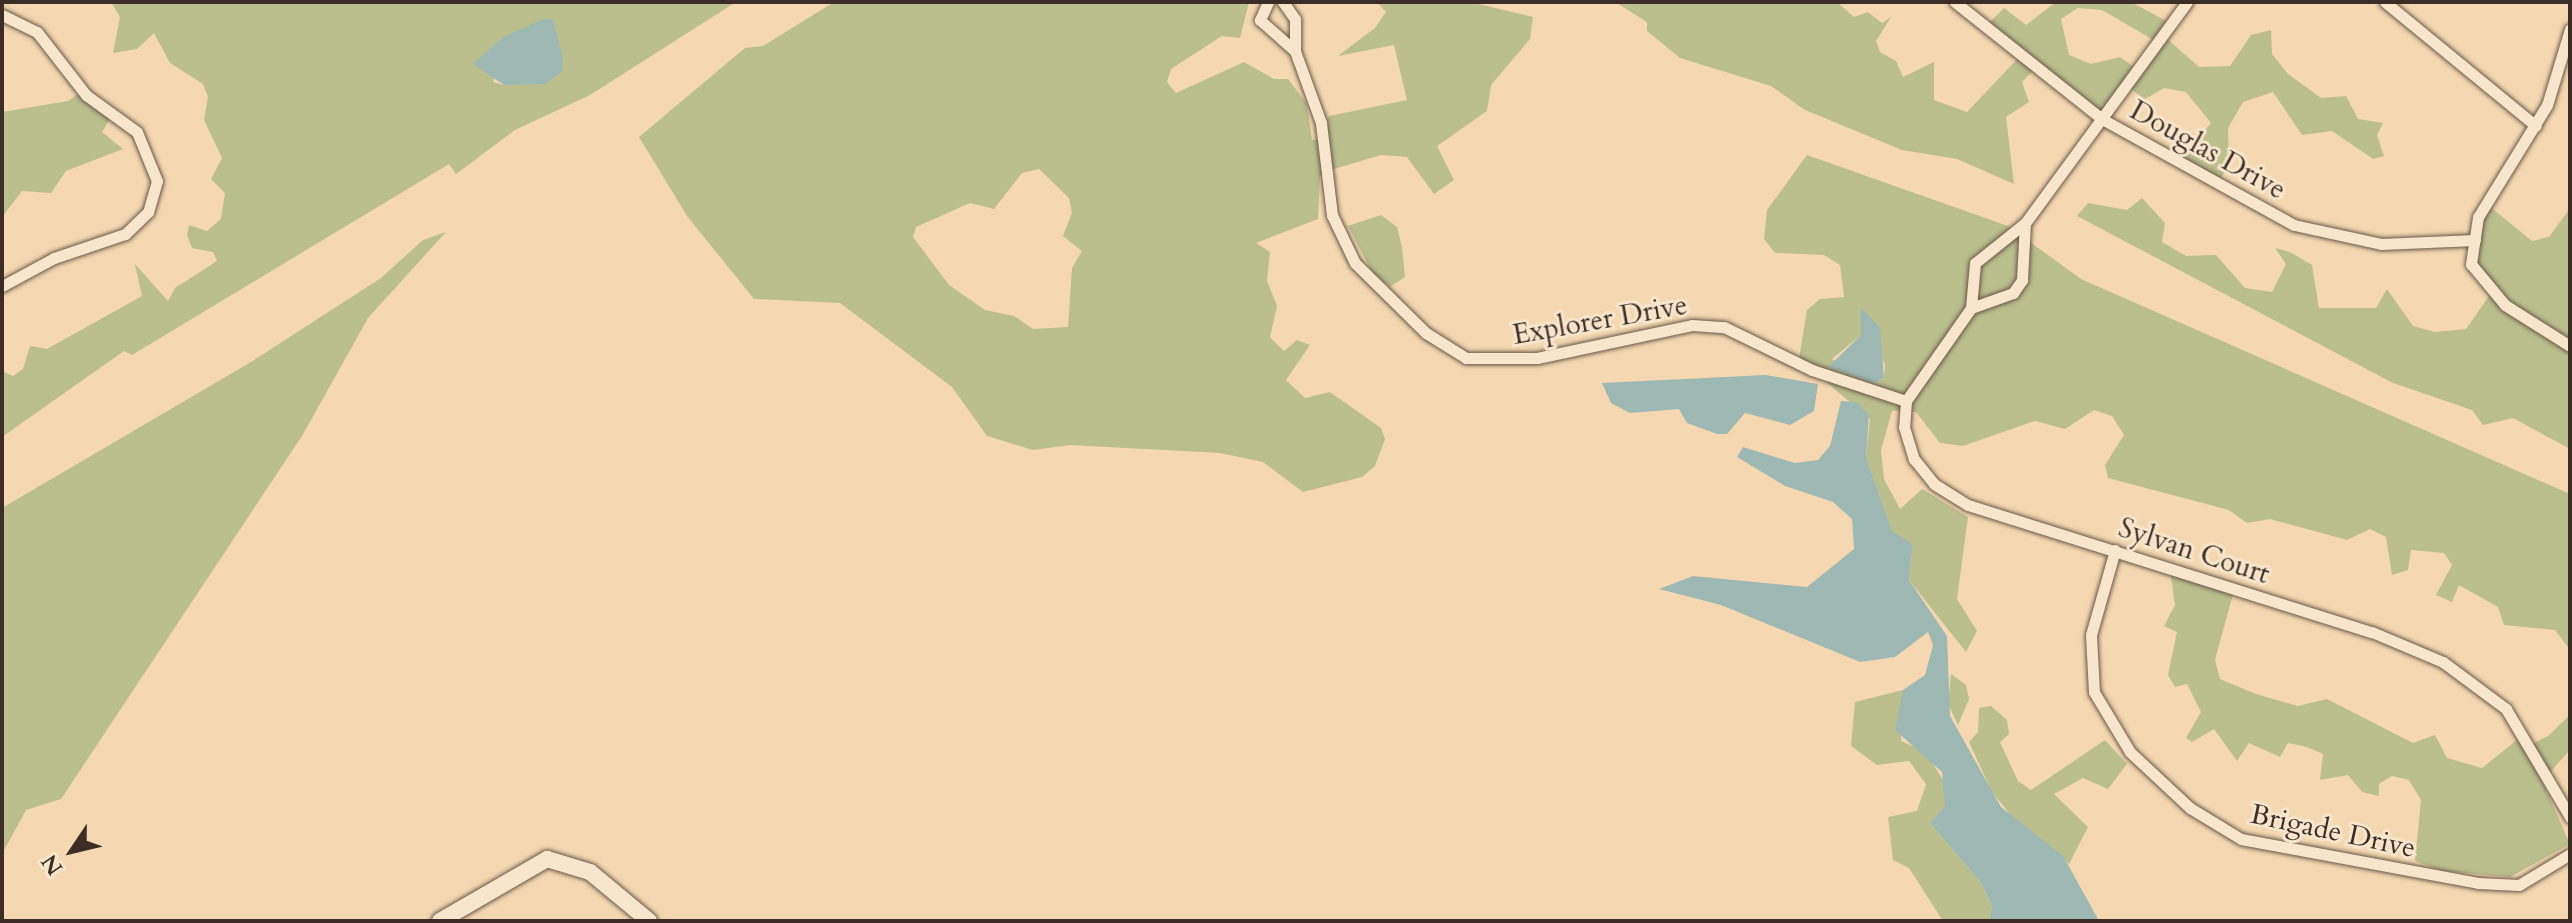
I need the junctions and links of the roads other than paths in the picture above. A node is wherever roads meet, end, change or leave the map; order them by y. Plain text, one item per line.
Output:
1 (1268, 2) edge
2 (1283, 2) edge
3 (1955, 2) edge
4 (2187, 2) edge
5 (2385, 2) edge
6 (2, 15) edge
7 (2570, 29) edge
8 (1295, 51) junction
9 (2568, 54) edge
10 (2102, 119) junction
11 (2536, 126) junction
12 (2025, 223) junction
13 (2475, 240) junction
14 (2, 286) edge
15 (1971, 308) junction
16 (2570, 346) edge
17 (1906, 401) junction
18 (2115, 550) junction
19 (2570, 817) edge
20 (2570, 854) edge
21 (440, 921) edge
22 (649, 921) edge

1 - 8 street, Explorer Drive
2 - 8 street, Explorer Drive
3 - 10 street, Douglas Drive
4 - 10 street
5 - 11 street
6 - 14 street
7 - 9 street
8 - 17 street, Explorer Drive
9 - 11 street
10 - 12 street
10 - 13 street, Douglas Drive
11 - 13 street
12 - 15 street
12 - 15 street
13 - 16 street
15 - 17 street
17 - 18 street, Sylvan Court
18 - 19 street, Sylvan Court
18 - 20 street, Brigade Drive
21 - 22 street

